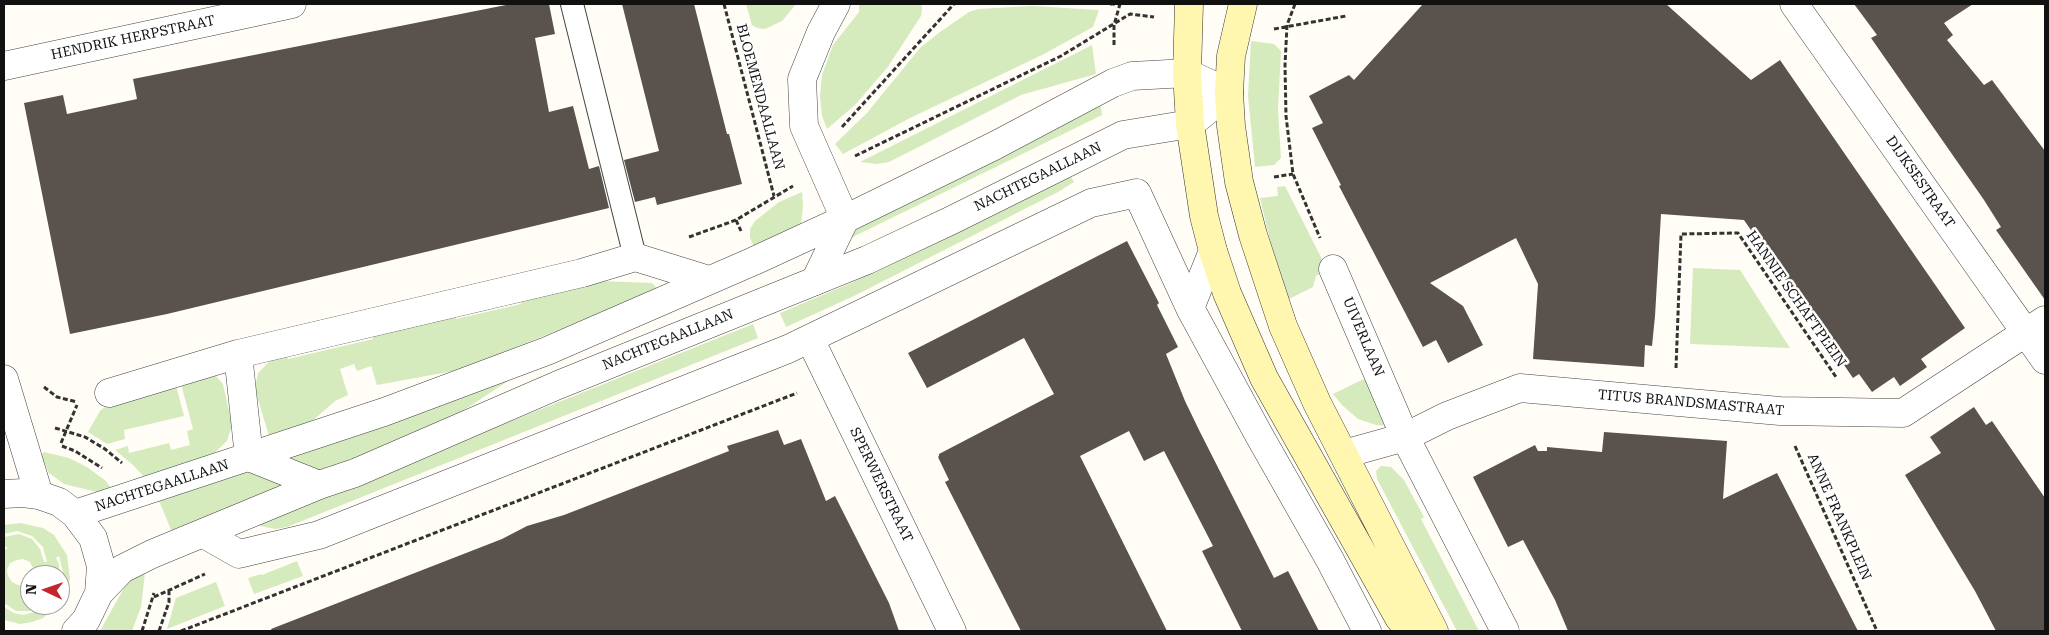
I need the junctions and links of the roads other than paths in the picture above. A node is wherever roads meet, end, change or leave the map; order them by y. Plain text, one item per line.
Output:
1 (292, 4) edge
2 (572, 4) edge
3 (836, 4) edge
4 (1794, 4) edge
5 (1189, 13) edge
6 (1241, 16) edge
7 (4, 66) edge
8 (1187, 73) junction
9 (1229, 93) junction
10 (1190, 124) junction
11 (845, 219) junction
12 (1212, 251) junction
13 (635, 257) junction
14 (1333, 269) road end
15 (709, 280) junction
16 (815, 281) junction
17 (1190, 308) junction
18 (2036, 326) edge
19 (810, 339) junction
20 (238, 354) junction
21 (2045, 360) edge
22 (4, 378) edge
23 (109, 393) dead end
24 (1405, 437) junction
25 (1344, 454) junction
26 (249, 457) junction
27 (319, 486) junction
28 (4, 494) edge
29 (39, 495) junction
30 (75, 514) junction
31 (204, 534) junction
32 (99, 593) junction
33 (76, 631) edge
34 (952, 631) edge
35 (1367, 631) edge
36 (1410, 631) edge
37 (1434, 631) edge
38 (1505, 631) edge

1 - 7 street, HENDRIK HERPSTRAAT
2 - 13 lane
3 - 11 street
4 - 18 street, DIJKSESTRAAT
5 - 8 main road
6 - 9 main road
8 - 9 street, NACHTEGAALLAAN
8 - 10 main road
8 - 11 street, NACHTEGAALLAAN
9 - 10 street, NACHTEGAALLAAN
9 - 25 main road
10 - 12 main road
10 - 16 street, NACHTEGAALLAAN
11 - 15 street, NACHTEGAALLAAN
11 - 16 street
12 - 17 street
12 - 36 main road
13 - 15 street
13 - 20 street
14 - 24 street, UIVERLAAN
15 - 26 street, NACHTEGAALLAAN
16 - 27 street, NACHTEGAALLAAN
17 - 19 street
17 - 35 street
18 - 21 street, DIJKSESTRAAT
18 - 24 street, TITUS BRANDSMASTRAAT
19 - 31 street
19 - 34 street, SPERWERSTRAAT
20 - 23 street
20 - 26 street
22 - 29 street
24 - 25 street, TITUS BRANDSMASTRAAT
24 - 38 street, UIVERLAAN
25 - 37 main road
26 - 27 street
26 - 30 street, NACHTEGAALLAAN
27 - 31 street, NACHTEGAALLAAN
28 - 29 street
29 - 30 street
30 - 32 street
31 - 32 street, NACHTEGAALLAAN
32 - 33 street

